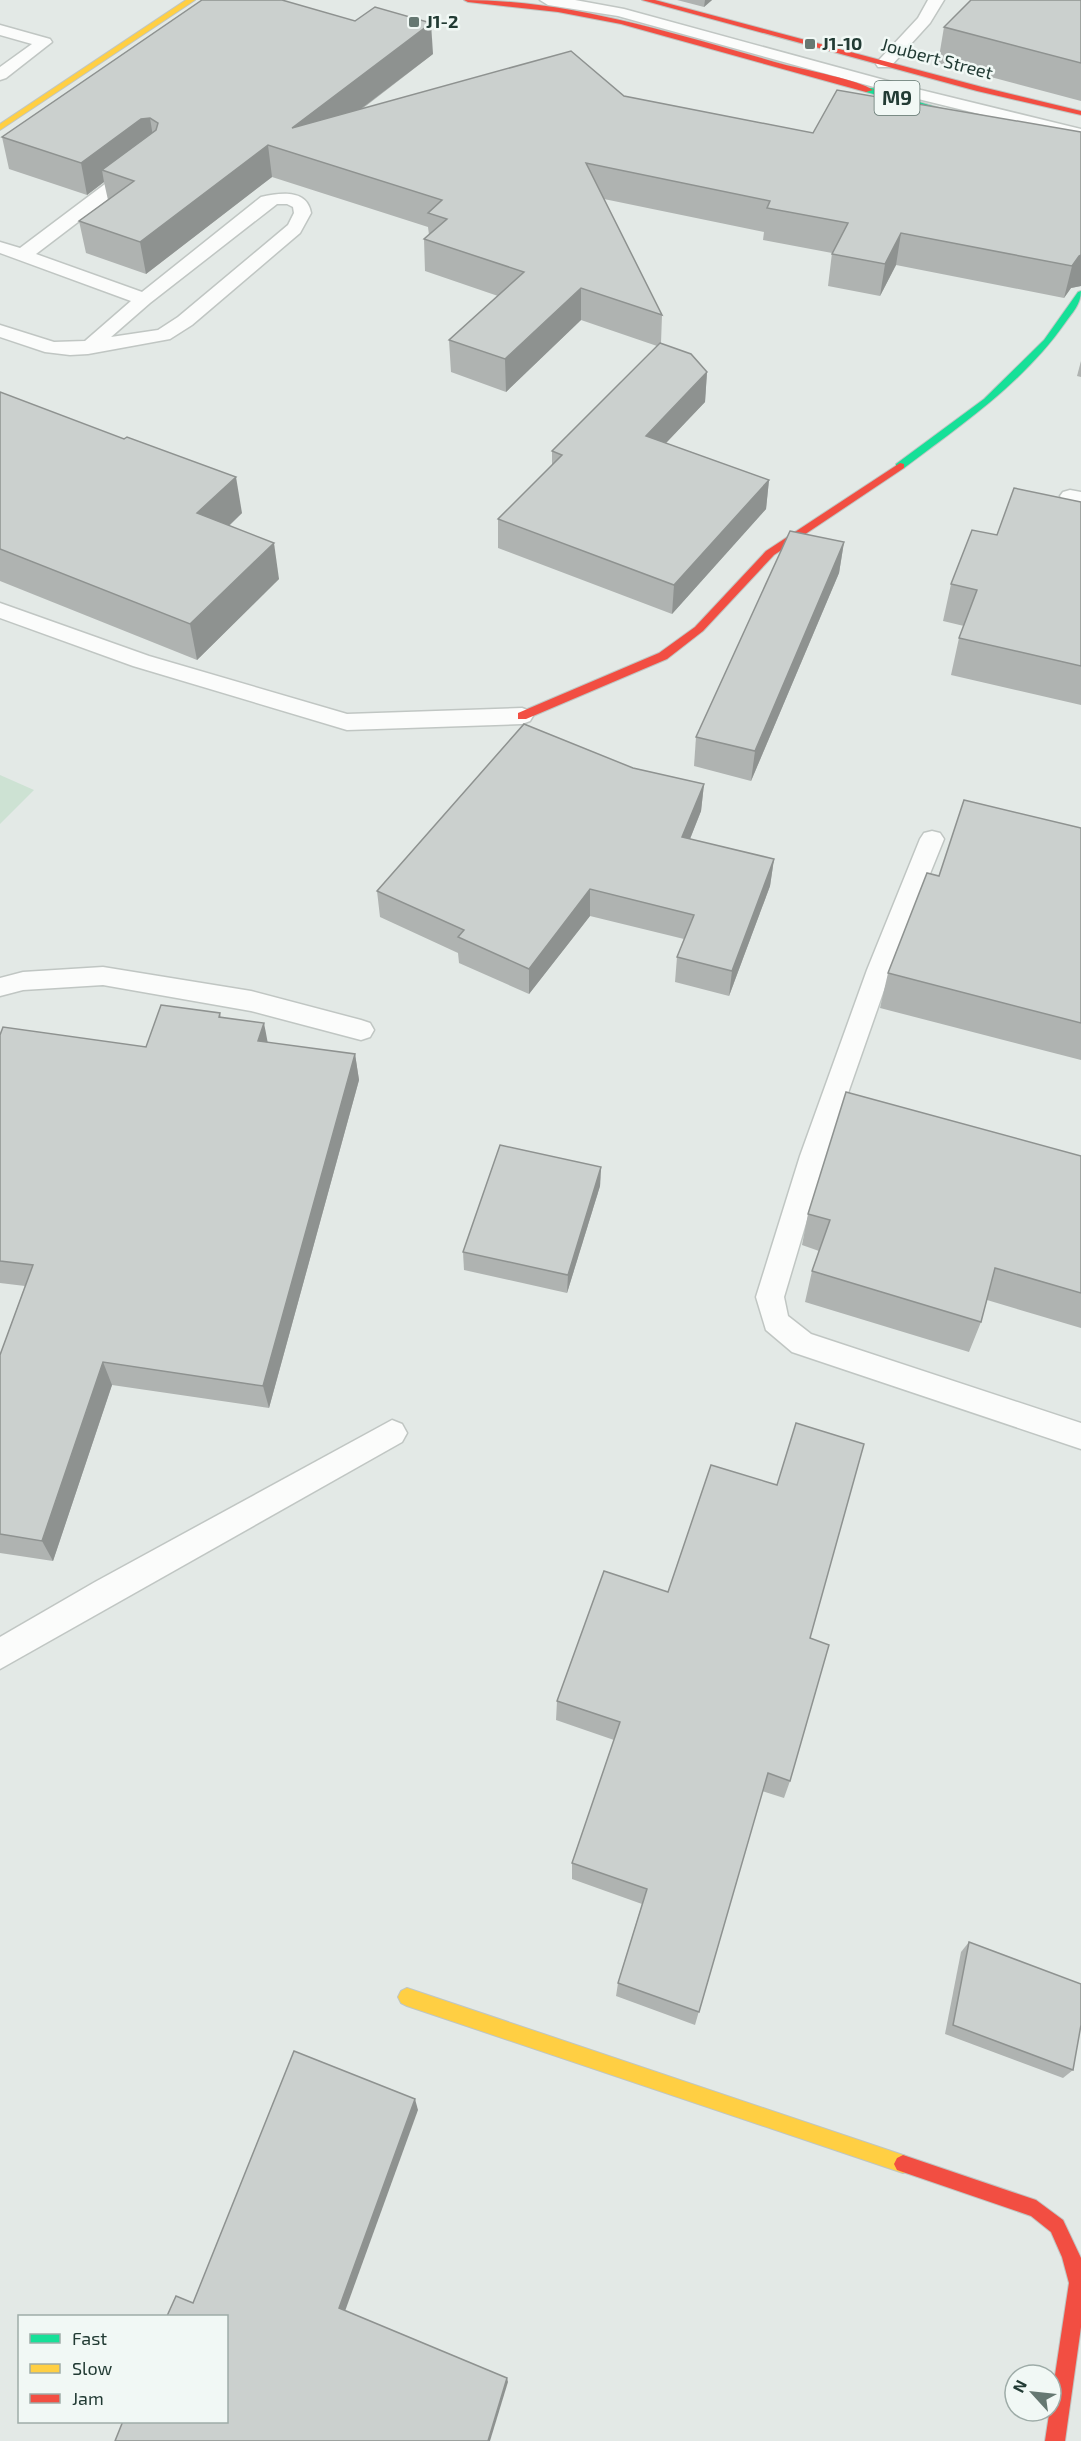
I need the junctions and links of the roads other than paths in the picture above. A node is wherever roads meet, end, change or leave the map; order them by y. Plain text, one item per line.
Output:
1 (191, 0) edge
2 (468, 0) edge
3 (548, 0) edge
4 (599, 0) edge
5 (646, 0) edge
6 (936, 0) edge
7 (0, 30) edge
8 (884, 64) junction
9 (0, 75) edge
10 (1081, 113) edge
11 (1081, 125) edge
12 (0, 128) edge
13 (1081, 134) edge
14 (1081, 144) edge
15 (144, 163) edge
16 (0, 247) edge
17 (23, 255) junction
18 (1081, 294) edge
19 (144, 299) junction
20 (0, 331) edge
21 (88, 348) junction
22 (0, 610) edge
23 (522, 716) joint
24 (932, 839) dead end
25 (0, 987) edge
26 (361, 1030) dead end
27 (392, 1433) dead end
28 (1081, 1436) edge
29 (0, 1654) edge
30 (406, 1997) dead end
31 (1055, 2441) edge

1 - 12 street
2 - 14 street, M9
3 - 13 lane
4 - 11 lane
5 - 8 street, Joubert Street / M9
6 - 8 lane
7 - 9 lane
8 - 10 street, Joubert Street / M9
15 - 17 lane
16 - 17 lane
17 - 19 lane
18 - 23 street
19 - 21 lane
19 - 21 lane
20 - 21 lane
22 - 23 lane
24 - 28 lane
25 - 26 lane
27 - 29 lane
30 - 31 street

